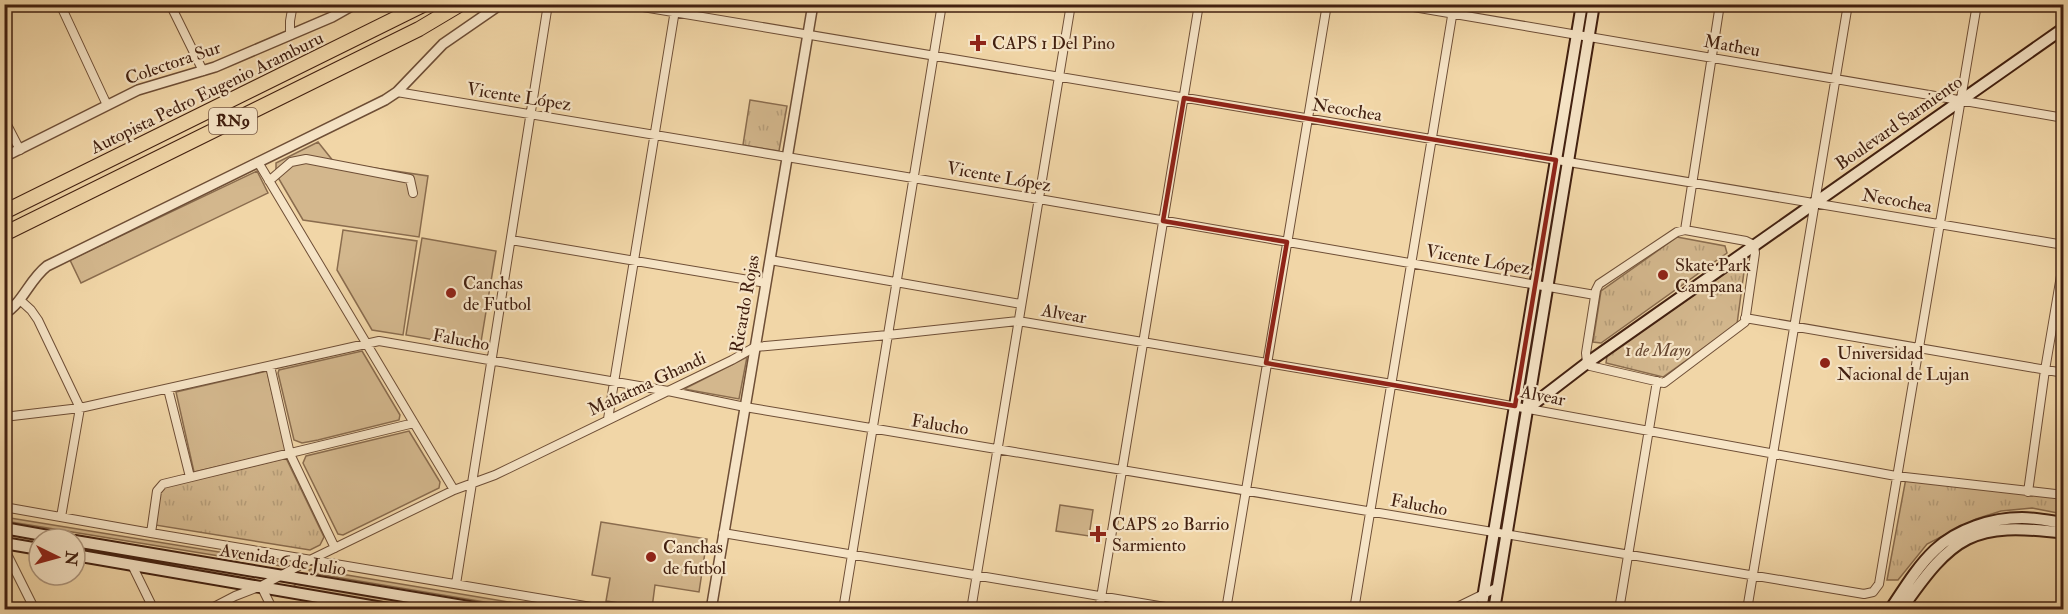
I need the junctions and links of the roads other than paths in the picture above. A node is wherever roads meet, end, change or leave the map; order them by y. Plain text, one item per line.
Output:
1 (60, 4) edge
2 (170, 4) edge
3 (293, 4) edge
4 (356, 4) edge
5 (425, 4) edge
6 (461, 4) edge
7 (501, 4) edge
8 (548, 4) edge
9 (626, 4) edge
10 (811, 4) edge
11 (942, 4) edge
12 (1071, 4) edge
13 (1199, 4) edge
14 (1327, 4) edge
15 (1396, 4) edge
16 (1454, 4) edge
17 (1582, 4) edge
18 (1594, 4) edge
19 (1720, 4) edge
20 (1848, 4) edge
21 (1977, 4) edge
22 (676, 9) edge
23 (1453, 14) junction
24 (2064, 28) edge
25 (290, 35) junction
26 (806, 35) junction
27 (1576, 35) junction
28 (1589, 37) junction
29 (934, 56) junction
30 (1711, 58) junction
31 (203, 71) junction
32 (1059, 77) junction
33 (1836, 79) junction
34 (397, 92) junction
35 (1184, 98) junction
36 (1960, 100) junction
37 (106, 105) junction
38 (531, 114) junction
39 (1308, 118) junction
40 (2064, 118) edge
41 (4, 119) edge
42 (655, 135) junction
43 (1432, 139) junction
44 (20, 150) junction
45 (4, 157) edge
46 (786, 157) junction
47 (1556, 160) junction
48 (258, 162) junction
49 (1568, 162) junction
50 (914, 178) junction
51 (269, 181) junction
52 (1691, 182) junction
53 (413, 193) dead end
54 (1039, 199) junction
55 (1815, 203) junction
56 (4, 212) edge
57 (1163, 221) junction
58 (1940, 224) junction
59 (1685, 230) junction
60 (4, 234) edge
61 (511, 240) junction
62 (1287, 242) junction
63 (1754, 245) junction
64 (2064, 245) edge
65 (2064, 258) edge
66 (770, 260) junction
67 (634, 261) junction
68 (1411, 263) junction
69 (764, 282) junction
70 (897, 282) junction
71 (1535, 285) junction
72 (1547, 287) junction
73 (1595, 295) junction
74 (20, 300) junction
75 (1021, 304) junction
76 (4, 314) edge
77 (1745, 318) junction
78 (1018, 321) junction
79 (1794, 326) junction
80 (888, 335) junction
81 (1144, 342) junction
82 (366, 343) junction
83 (753, 348) junction
84 (1919, 348) junction
85 (491, 360) junction
86 (1266, 363) junction
87 (1587, 363) junction
88 (270, 366) junction
89 (2045, 370) junction
90 (2064, 373) edge
91 (1657, 381) junction
92 (614, 382) junction
93 (1392, 384) junction
94 (168, 389) junction
95 (668, 391) junction
96 (1515, 406) junction
97 (744, 407) junction
98 (80, 408) junction
99 (1527, 409) junction
100 (4, 417) edge
101 (608, 419) junction
102 (414, 423) junction
103 (873, 429) junction
104 (1649, 431) junction
105 (998, 449) junction
106 (290, 454) junction
107 (1772, 455) junction
108 (1122, 470) junction
109 (1896, 476) junction
110 (190, 477) junction
111 (472, 482) junction
112 (454, 489) junction
113 (1246, 491) junction
114 (2028, 492) junction
115 (2064, 495) edge
116 (4, 507) edge
117 (1369, 512) junction
118 (61, 517) junction
119 (2064, 523) edge
120 (4, 528) edge
121 (27, 532) edge
122 (2064, 532) edge
123 (723, 533) junction
124 (1493, 533) junction
125 (151, 534) junction
126 (1506, 536) junction
127 (87, 543) edge
128 (4, 545) edge
129 (27, 548) edge
130 (334, 548) junction
131 (852, 554) junction
132 (1628, 555) junction
133 (87, 557) edge
134 (312, 559) junction
135 (132, 565) junction
136 (977, 575) junction
137 (280, 576) junction
138 (1752, 576) junction
139 (456, 584) junction
140 (261, 586) junction
141 (1498, 587) junction
142 (1483, 594) junction
143 (1101, 596) junction
144 (35, 609) edge
145 (154, 609) edge
146 (208, 609) edge
147 (273, 609) edge
148 (394, 609) edge
149 (487, 609) edge
150 (609, 609) edge
151 (709, 609) edge
152 (843, 609) edge
153 (971, 609) edge
154 (1099, 609) edge
155 (1183, 609) edge
156 (1226, 609) edge
157 (1354, 609) edge
158 (1451, 609) edge
159 (1481, 609) edge
160 (1494, 609) edge
161 (1619, 609) edge
162 (1747, 609) edge
163 (1890, 609) edge
164 (1901, 609) edge

1 - 37 street
2 - 31 street
3 - 25 street
4 - 25 street, Colectora Sur
5 - 56 highway, Autopista Pedro Eugenio Aramburu / RN9
6 - 60 highway, Autopista Pedro Eugenio Aramburu / RN9
7 - 34 street
8 - 38 street
9 - 22 street, Necochea
10 - 26 street, Ricardo Rojas
11 - 29 street
12 - 32 street
13 - 35 street
14 - 39 street
15 - 23 street, Matheu
16 - 23 street
17 - 27 main road
18 - 28 main road
19 - 30 street
20 - 33 street
21 - 36 street
22 - 26 street, Necochea
22 - 42 street
23 - 27 street, Matheu
23 - 43 street
24 - 36 main road, Boulevard Sarmiento
25 - 31 street, Colectora Sur
26 - 29 street, Necochea
26 - 46 street, Ricardo Rojas
27 - 28 street, Matheu
27 - 47 main road
28 - 30 street, Matheu
28 - 49 main road
29 - 32 street, Necochea
29 - 50 street
30 - 33 street, Matheu
30 - 52 street
31 - 37 street, Colectora Sur
32 - 35 street, Necochea
32 - 54 street
33 - 36 street, Matheu
33 - 55 street
34 - 38 street, Vicente López
34 - 48 street
35 - 39 street, Necochea
35 - 57 street
36 - 40 street, Matheu
36 - 55 main road, Boulevard Sarmiento
36 - 58 street
37 - 44 street, Colectora Sur
38 - 42 street, Vicente López
38 - 61 street
39 - 43 street, Necochea
39 - 62 street
41 - 44 street
42 - 46 street, Vicente López
42 - 67 street
43 - 47 street, Necochea
43 - 68 street
44 - 45 street, Colectora Sur
46 - 50 street, Vicente López
46 - 66 street, Ricardo Rojas
46 - 69 street, Ricardo Rojas
47 - 49 street, Necochea
47 - 71 main road
48 - 51 street
48 - 74 street
49 - 52 street, Necochea
49 - 72 main road
50 - 54 street, Vicente López
50 - 70 street
51 - 53 street
51 - 82 street
52 - 55 street, Necochea
52 - 59 street
54 - 57 street, Vicente López
54 - 75 street
55 - 58 street, Necochea
55 - 63 main road, Boulevard Sarmiento
55 - 79 street
57 - 62 street, Vicente López
57 - 81 street
58 - 64 street, Necochea
58 - 84 street
59 - 63 street
59 - 73 street
61 - 67 street
61 - 85 street
62 - 68 street, Vicente López
62 - 86 street
63 - 77 street
63 - 87 main road, Boulevard Sarmiento
65 - 89 street
66 - 69 street, Ricardo Rojas
66 - 70 street, Alvear
67 - 69 street
67 - 92 street
68 - 71 street, Vicente López
68 - 93 street
69 - 83 street, Ricardo Rojas
70 - 75 street, Alvear
70 - 80 street
71 - 72 street, Vicente López
71 - 96 main road
72 - 73 street, Vicente López
72 - 99 main road
73 - 87 street
74 - 76 street
74 - 98 street
75 - 78 street
77 - 79 street
77 - 91 street
78 - 80 street, Mahatma Ghandi
78 - 81 street, Alvear
78 - 105 street
79 - 84 street
79 - 107 street
80 - 83 street, Mahatma Ghandi
80 - 103 street
81 - 86 street, Alvear
81 - 108 street
82 - 85 street, Falucho
82 - 88 street, Falucho
82 - 102 street
83 - 95 street, Mahatma Ghandi
83 - 97 street, Ricardo Rojas
84 - 89 street
84 - 109 street
85 - 92 street, Falucho
85 - 111 street
86 - 93 street, Alvear
86 - 113 street
87 - 91 street
87 - 99 main road, Boulevard Sarmiento
88 - 94 street, Falucho
88 - 106 street
89 - 90 street
89 - 114 street
91 - 104 street
92 - 95 street, Falucho
92 - 101 street
93 - 96 street, Alvear
93 - 117 street
94 - 98 street, Falucho
94 - 110 street
95 - 97 street, Falucho
95 - 101 street, Mahatma Ghandi
96 - 99 street, Alvear
96 - 124 main road
97 - 103 street, Falucho
97 - 123 street, Ricardo Rojas
97 - 151 street, Ricardo Rojas
98 - 100 street, Falucho
98 - 118 street
99 - 104 street, Alvear
99 - 126 main road
101 - 111 street, Mahatma Ghandi
102 - 106 street
102 - 112 street
103 - 105 street, Falucho
103 - 131 street
104 - 107 street, Alvear
104 - 132 street
105 - 108 street, Falucho
105 - 136 street
106 - 110 street
106 - 130 street
107 - 109 street, Alvear
107 - 138 street
108 - 113 street, Falucho
108 - 143 street
109 - 114 street, Alvear
109 - 138 street, Falucho
110 - 125 street
111 - 112 street, Mahatma Ghandi
111 - 139 street
112 - 130 street, Mahatma Ghandi
113 - 117 street, Falucho
113 - 156 street
114 - 115 street, Alvear
116 - 118 street
117 - 124 street, Falucho
117 - 157 street
118 - 125 street
119 - 163 main road
120 - 121 main road
122 - 164 main road
123 - 131 street
123 - 151 street, Ricardo Rojas
124 - 126 street, Falucho
124 - 142 main road
125 - 134 street
126 - 132 street, Falucho
126 - 141 main road
127 - 137 main road, Avenida 6 de Julio
128 - 129 main road
128 - 144 street
130 - 134 street, Mahatma Ghandi
131 - 136 street
131 - 152 street
132 - 138 street, Falucho
132 - 161 street
133 - 135 main road, Avenida 6 de Julio
134 - 137 street, Mahatma Ghandi
134 - 139 street
135 - 140 main road, Avenida 6 de Julio
135 - 145 street
136 - 143 street
136 - 153 street
137 - 140 street, Mahatma Ghandi
137 - 149 main road, Avenida 6 de Julio
138 - 162 street
139 - 150 street
140 - 146 street, Mahatma Ghandi
140 - 147 street
140 - 148 main road, Avenida 6 de Julio
141 - 142 street
141 - 160 main road
142 - 158 street
142 - 159 main road
143 - 154 street
143 - 155 street

